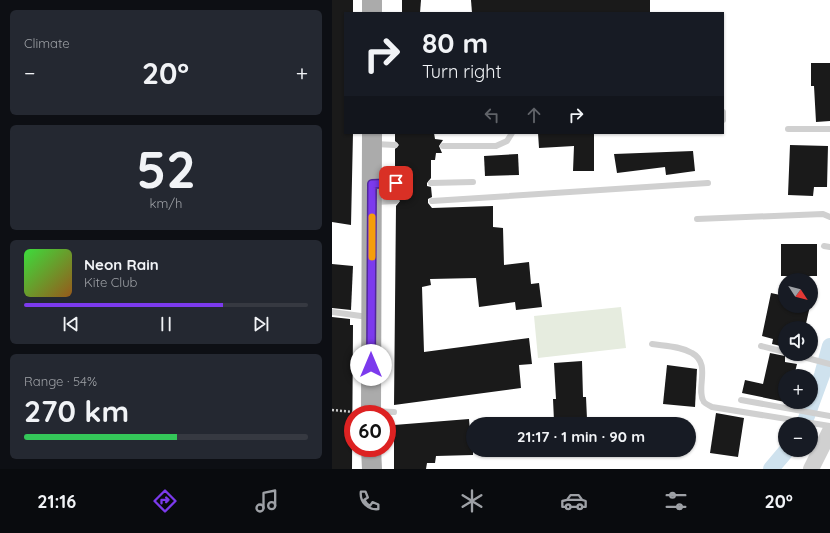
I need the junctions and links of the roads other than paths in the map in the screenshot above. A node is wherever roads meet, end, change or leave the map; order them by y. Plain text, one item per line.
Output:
1 (372, 0) edge
2 (372, 12) edge
3 (788, 129) dead end
4 (830, 129) edge
5 (511, 134) edge
6 (372, 139) edge
7 (395, 145) dead end
8 (443, 146) dead end
9 (474, 182) dead end
10 (396, 183) dead end
11 (431, 183) dead end
12 (708, 183) dead end
13 (372, 193) junction
14 (432, 200) dead end
15 (396, 201) dead end
16 (830, 217) edge
17 (697, 220) dead end
18 (332, 312) edge
19 (371, 318) junction
20 (652, 344) dead end
21 (761, 346) dead end
22 (778, 350) edge
23 (817, 361) edge
24 (830, 364) edge
25 (741, 400) dead end
26 (367, 405) edge
27 (830, 416) edge
28 (830, 426) edge
29 (830, 431) edge
30 (371, 457) edge
31 (372, 469) edge
32 (811, 469) edge

1 - 2 main road
3 - 4 lane
5 - 8 lane
6 - 7 lane
6 - 13 main road
9 - 11 lane
10 - 13 lane
12 - 14 lane
13 - 15 lane
13 - 19 main road
16 - 17 lane
18 - 19 lane
19 - 26 main road
20 - 28 lane
21 - 22 lane
23 - 24 lane
25 - 27 lane
29 - 32 street
30 - 31 main road

